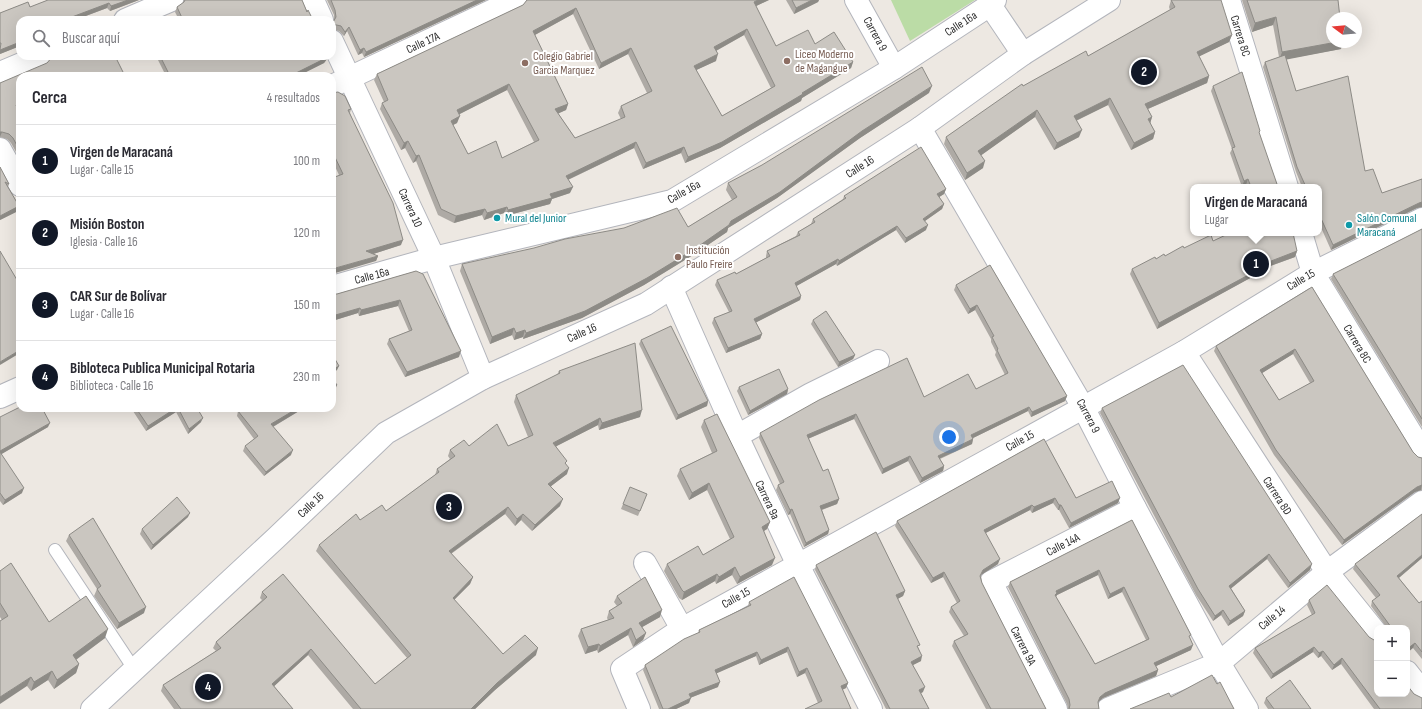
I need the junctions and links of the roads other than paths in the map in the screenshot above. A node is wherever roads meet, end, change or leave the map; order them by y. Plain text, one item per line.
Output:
1 (172, 0) edge
2 (313, 0) edge
3 (515, 0) edge
4 (856, 0) edge
5 (1108, 0) edge
6 (1229, 0) edge
7 (992, 3) edge
8 (134, 16) edge
9 (320, 16) edge
10 (1023, 54) junction
11 (31, 60) edge
12 (336, 60) edge
13 (894, 68) junction
14 (0, 73) edge
15 (340, 82) edge
16 (920, 128) junction
17 (0, 149) edge
18 (16, 178) edge
19 (1286, 184) edge
20 (1422, 219) edge
21 (1302, 236) edge
22 (434, 258) junction
23 (1313, 273) junction
24 (336, 286) edge
25 (671, 287) junction
26 (1184, 352) junction
27 (878, 361) dead end
28 (483, 378) junction
29 (16, 390) edge
30 (0, 397) edge
31 (1083, 407) junction
32 (737, 436) junction
33 (1422, 451) edge
34 (1422, 502) edge
35 (1135, 508) junction
36 (55, 550) dead end
37 (645, 563) dead end
38 (797, 563) junction
39 (1327, 572) junction
40 (991, 582) joint
41 (682, 628) junction
42 (1374, 630) edge
43 (1219, 663) junction
44 (134, 670) junction
45 (1410, 676) edge
46 (1422, 691) edge
47 (92, 709) edge
48 (639, 709) edge
49 (871, 709) edge
50 (1056, 709) edge
51 (1108, 709) edge
52 (1247, 709) edge

1 - 8 street
2 - 9 street
3 - 15 street, Calle 17A
4 - 13 street, Carrera 9
5 - 10 street, Calle 16
6 - 19 street, Carrera 8C
7 - 10 street
7 - 13 street, Calle 16a
10 - 16 street, Calle 16
11 - 14 street
12 - 15 street, Carrera 10
13 - 22 street, Calle 16a
15 - 22 street, Carrera 10
16 - 25 street, Calle 16
16 - 31 street, Carrera 9
17 - 18 street
20 - 23 street, Calle 15
21 - 23 street, Carrera 8C
22 - 24 street, Calle 16a
22 - 28 street, Carrera 10
23 - 26 street, Calle 15
23 - 33 street, Carrera 8C
25 - 28 street, Calle 16
25 - 32 street, Carrera 9a
26 - 31 street, Calle 15
26 - 39 street, Carrera 8D
27 - 32 street
28 - 44 street, Calle 16
29 - 30 street
31 - 35 street, Carrera 9
31 - 38 street, Calle 15
32 - 38 street, Carrera 9a
34 - 39 street, Calle 14
35 - 40 street, Calle 14A
35 - 43 street, Carrera 9
36 - 44 lane
37 - 41 street
38 - 41 street, Calle 15
38 - 49 street, Carrera 9a
39 - 42 street, Carrera 8D
39 - 43 street, Calle 14
40 - 50 street, Carrera 9A
41 - 48 street, Calle 15
43 - 51 street, Calle 14
43 - 52 street, Carrera 9
44 - 47 street, Calle 16
45 - 46 street

